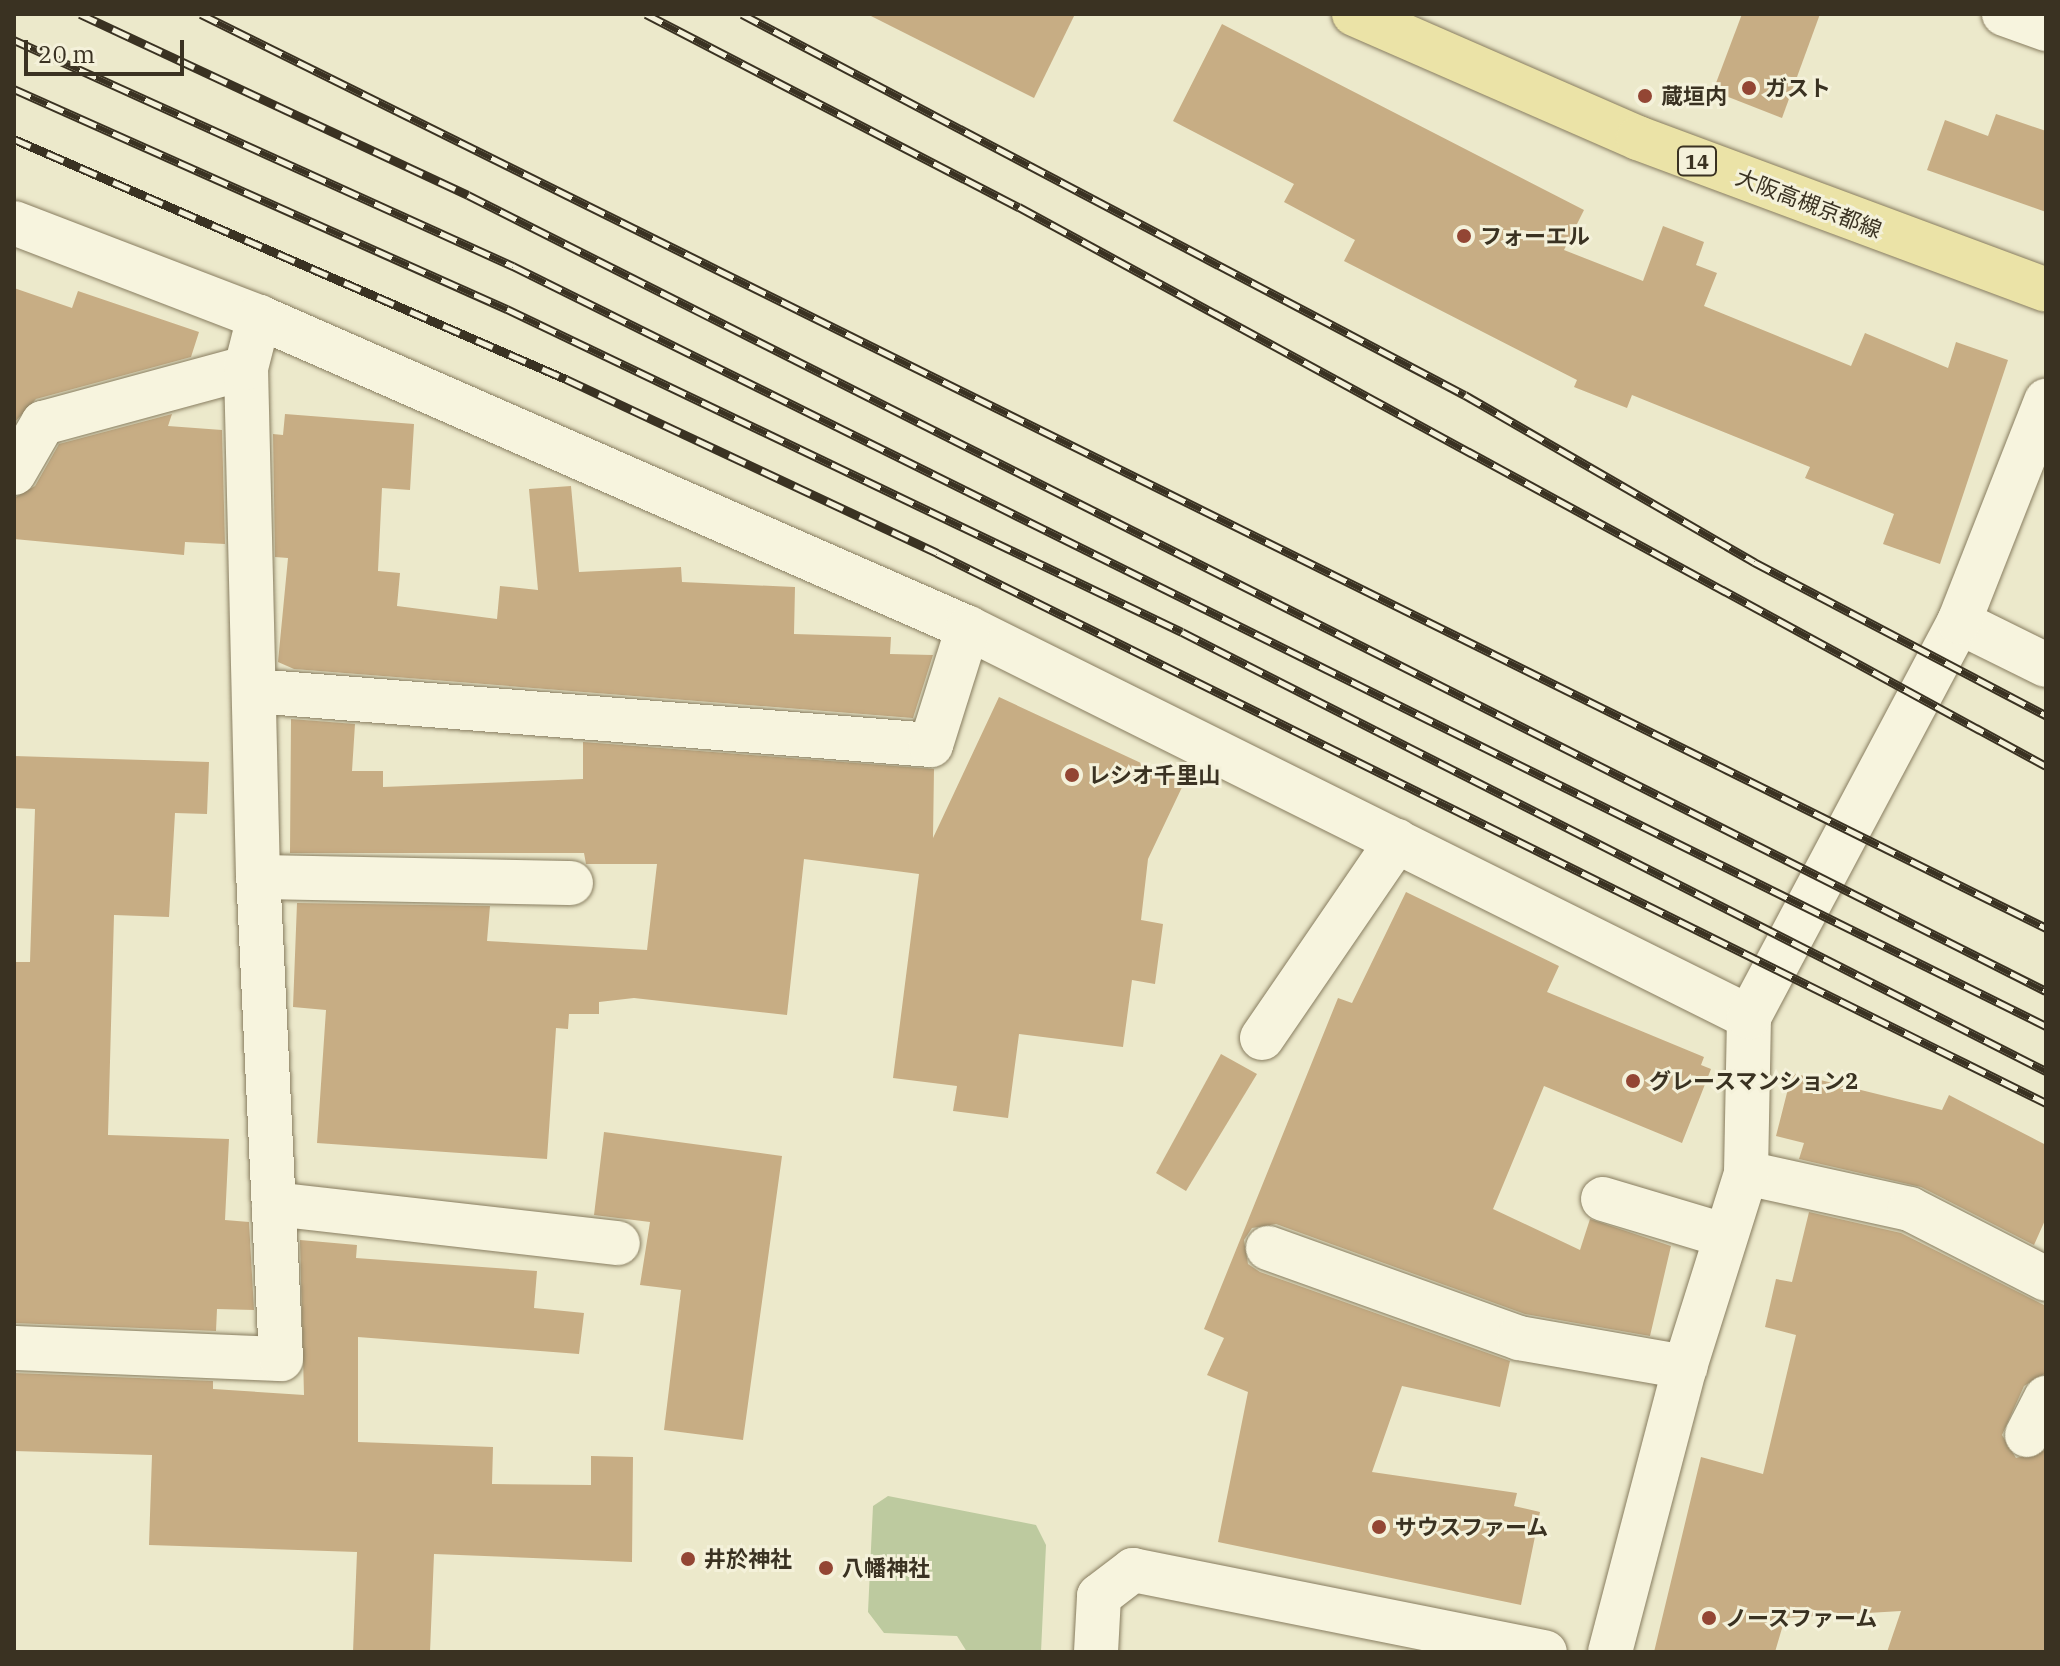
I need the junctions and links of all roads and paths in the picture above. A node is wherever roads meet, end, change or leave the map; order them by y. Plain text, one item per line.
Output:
1 (1354, 14) edge
2 (2004, 14) edge
3 (2046, 29) edge
4 (14, 223) edge
5 (2046, 290) edge
6 (259, 317) junction
7 (246, 368) junction
8 (2046, 401) edge
9 (14, 473) edge
10 (1959, 622) junction
11 (968, 628) junction
12 (2046, 665) edge
13 (254, 691) junction
14 (1397, 841) junction
15 (258, 877) junction
16 (571, 883) dead end
17 (1749, 1017) junction
18 (1262, 1038) dead end
19 (1746, 1173) junction
20 (1603, 1199) dead end
21 (274, 1204) junction
22 (1723, 1235) junction
23 (618, 1243) dead end
24 (1268, 1248) dead end
25 (2046, 1279) edge
26 (14, 1348) edge
27 (1685, 1367) junction
28 (1096, 1652) edge
29 (1545, 1652) edge
30 (1610, 1652) edge

1 - 5 main road, 大阪高槻京都線 / 14
2 - 3 street
4 - 6 street
6 - 7 street
6 - 11 street
7 - 9 street
7 - 13 street
8 - 10 street
10 - 12 street
10 - 17 street
11 - 13 street
11 - 14 street
13 - 15 street
14 - 17 street
14 - 18 street
15 - 16 street
15 - 21 street
17 - 19 street
19 - 22 street
19 - 25 street
20 - 22 street
21 - 23 street
21 - 26 street
22 - 27 street
24 - 27 street
27 - 30 street
28 - 29 street

